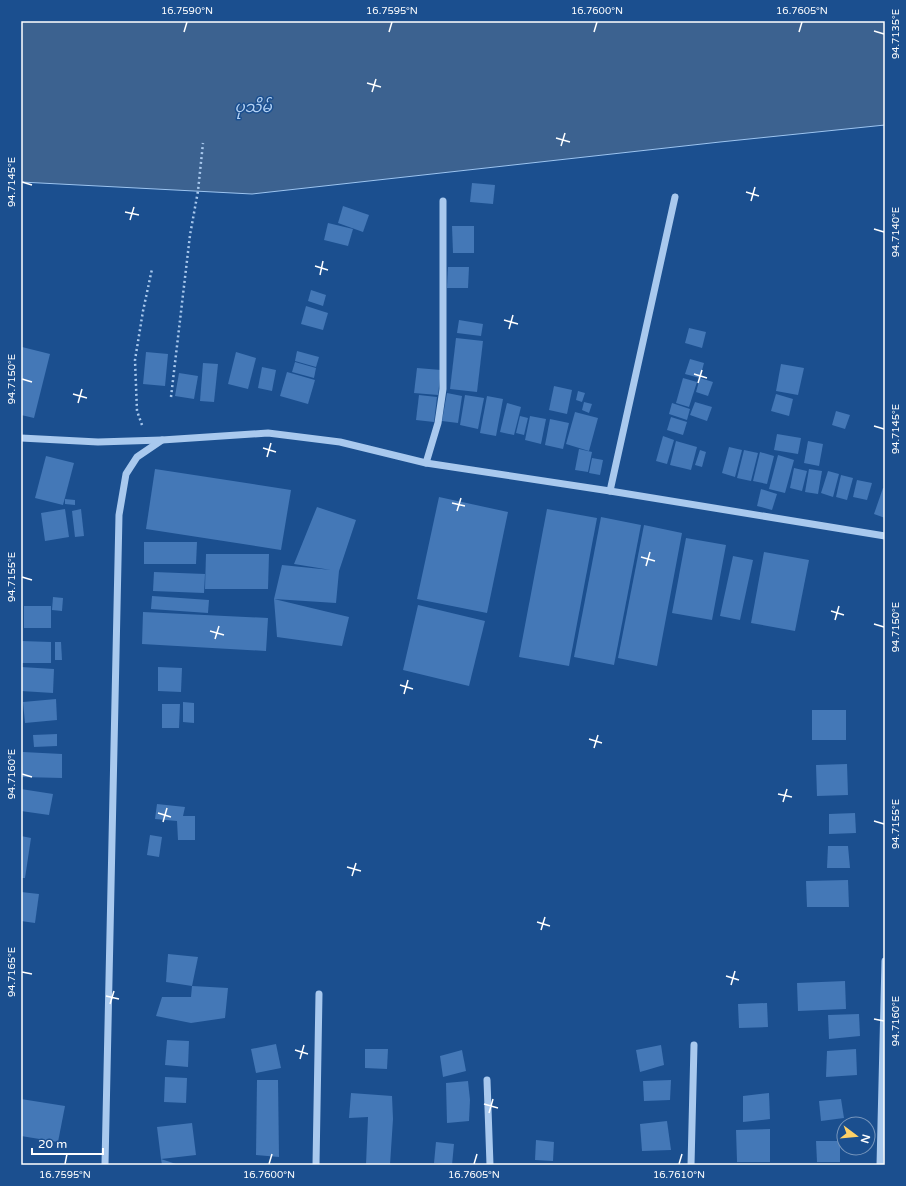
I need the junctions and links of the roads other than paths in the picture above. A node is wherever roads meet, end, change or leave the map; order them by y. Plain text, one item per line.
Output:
1 (675, 197) dead end
2 (443, 201) dead end
3 (21, 438) edge
4 (162, 440) junction
5 (426, 463) junction
6 (610, 491) junction
7 (885, 536) edge
8 (885, 961) edge
9 (319, 994) dead end
10 (694, 1045) dead end
11 (487, 1080) dead end
12 (106, 1165) edge
13 (316, 1165) edge
14 (490, 1165) edge
15 (691, 1165) edge
16 (880, 1165) edge

1 - 6 street
2 - 5 street
3 - 4 street
4 - 5 street
4 - 12 street
5 - 6 street
6 - 7 street
8 - 16 street
9 - 13 street
10 - 15 street
11 - 14 street

